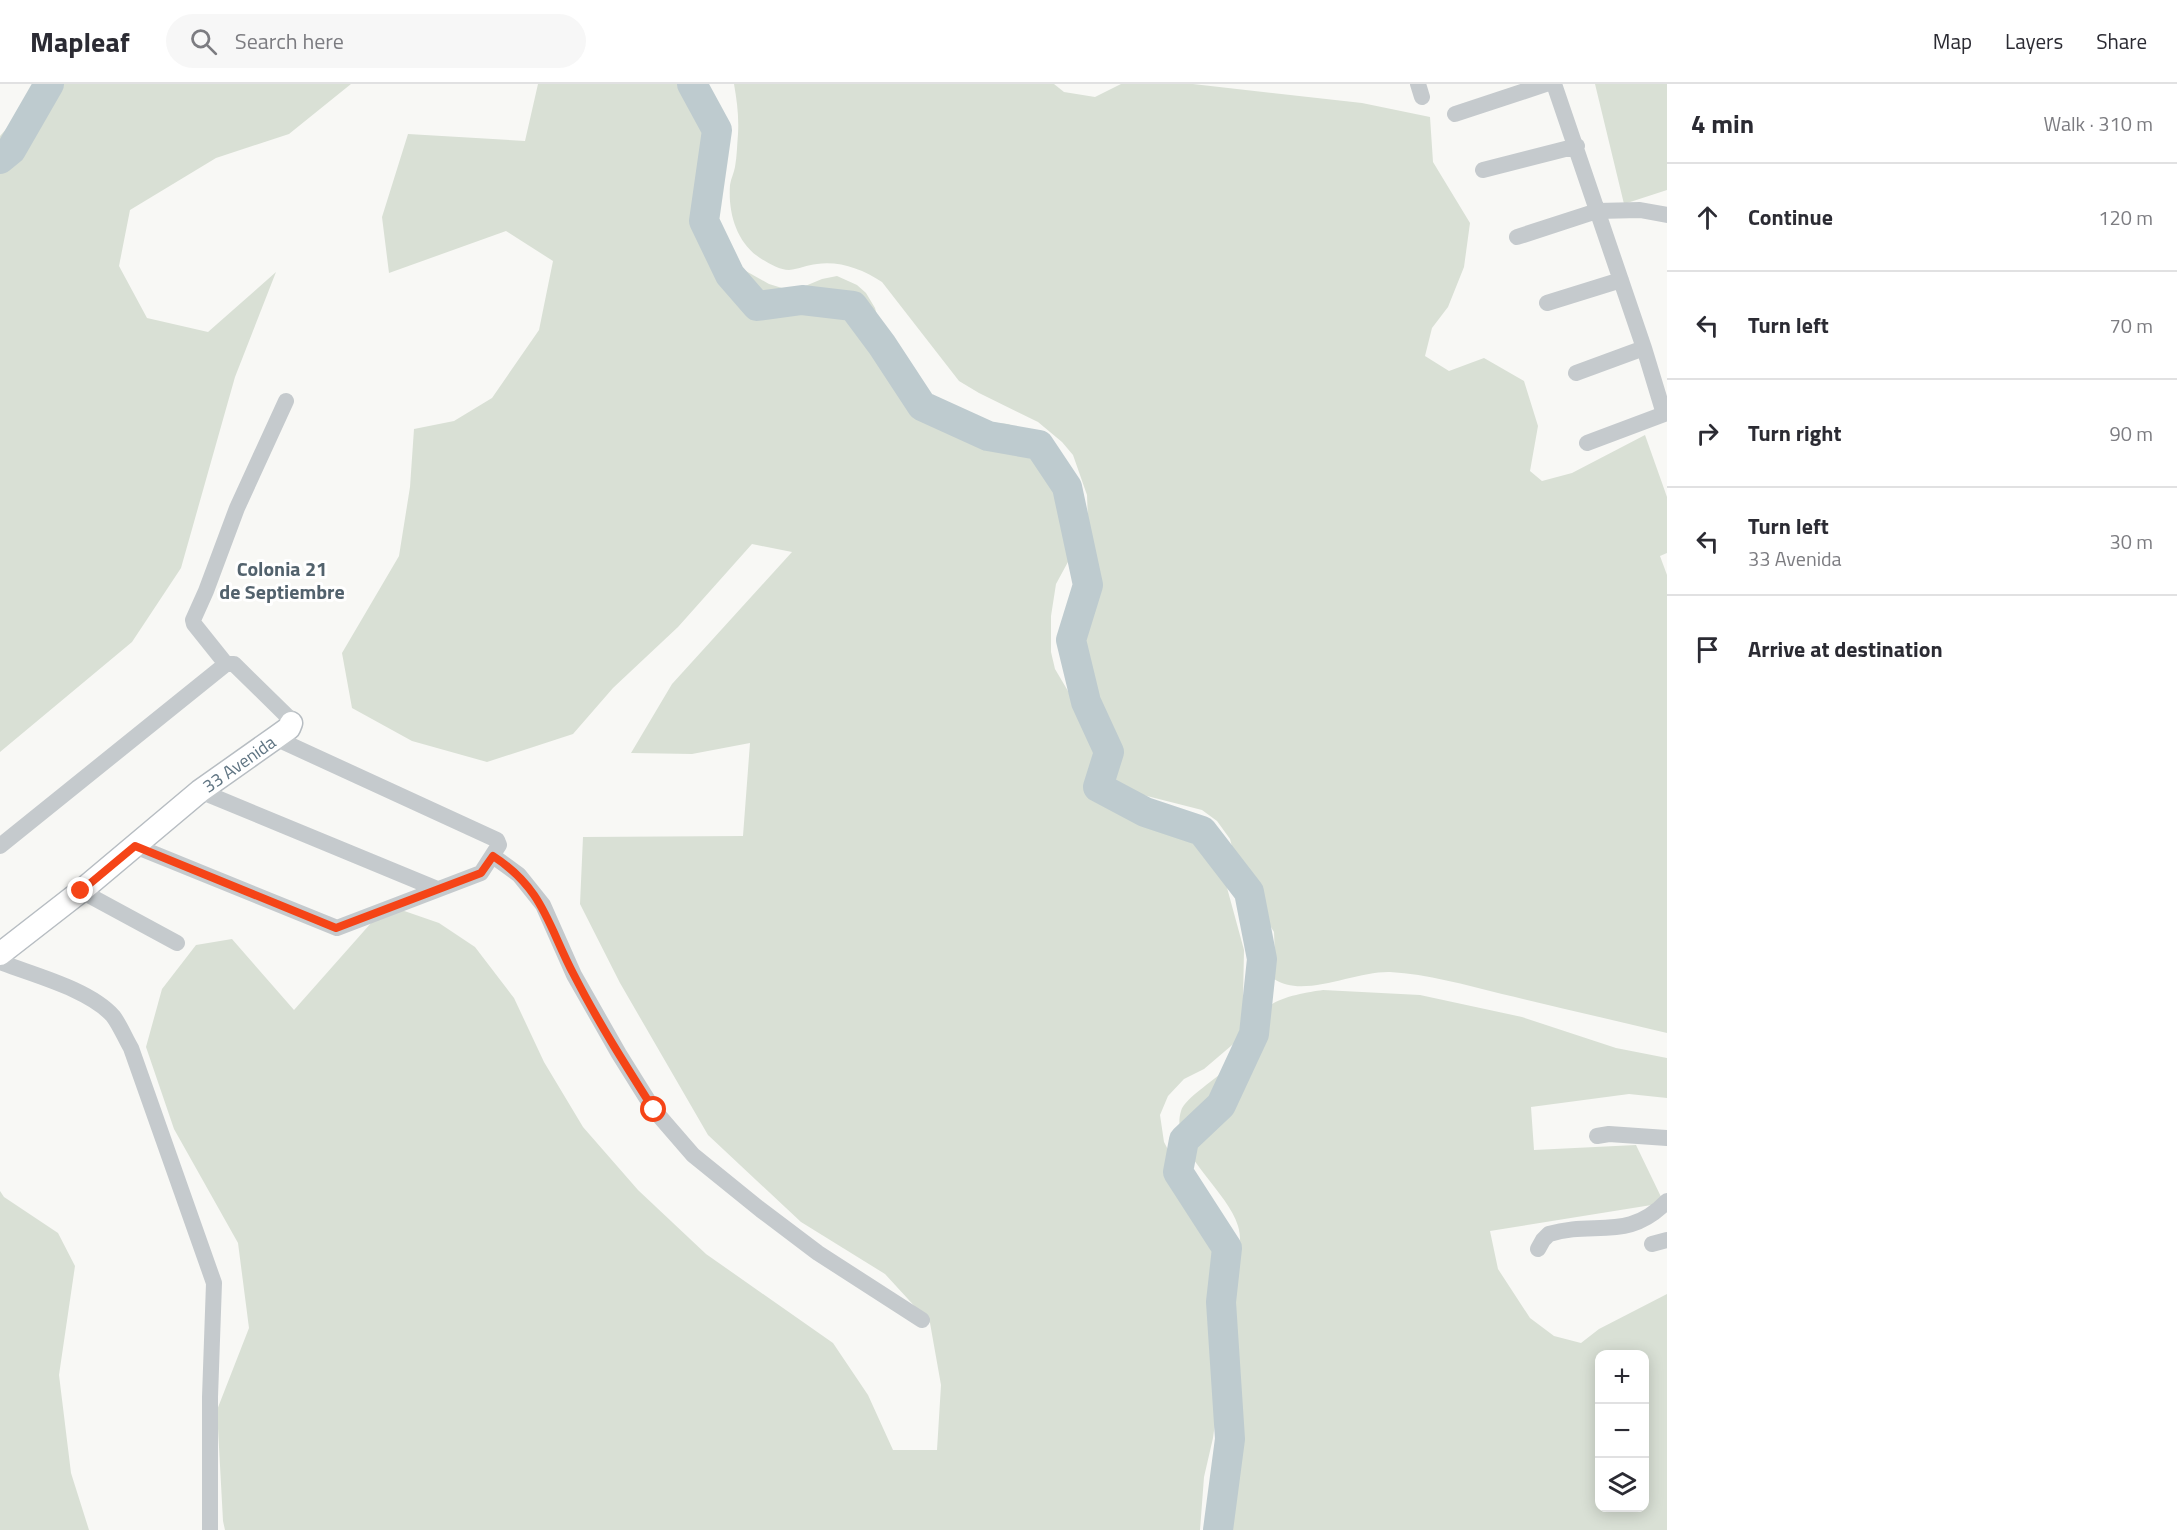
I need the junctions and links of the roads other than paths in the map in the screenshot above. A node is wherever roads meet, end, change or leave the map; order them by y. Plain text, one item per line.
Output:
1 (1546, 84) edge
2 (1554, 84) edge
3 (1455, 114) dead end
4 (1576, 146) junction
5 (1483, 170) dead end
6 (1597, 211) junction
7 (1667, 215) edge
8 (1517, 237) dead end
9 (1621, 280) junction
10 (1547, 303) dead end
11 (1644, 348) junction
12 (1576, 373) dead end
13 (286, 401) dead end
14 (1665, 414) edge
15 (1587, 442) dead end
16 (226, 663) junction
17 (283, 731) junction
18 (200, 791) junction
19 (0, 846) edge
20 (135, 846) junction
21 (493, 856) junction
22 (437, 889) junction
23 (81, 891) junction
24 (177, 943) dead end
25 (0, 954) edge
26 (0, 962) edge
27 (1597, 1136) dead end
28 (1665, 1141) edge
29 (1667, 1201) edge
30 (1538, 1250) dead end
31 (922, 1320) dead end
32 (210, 1530) edge

1 - 3 street
2 - 4 street
4 - 5 street
4 - 6 street
6 - 7 street
6 - 8 street
6 - 9 street
9 - 10 street
9 - 11 street
11 - 12 street
11 - 14 street
13 - 16 street, 33 Avenida
14 - 15 street
16 - 17 street, 33 Avenida
16 - 19 street
17 - 18 street, 33 Avenida
17 - 21 street
18 - 20 street, 33 Avenida
18 - 22 street
20 - 22 street
20 - 23 street, 33 Avenida
21 - 22 street
21 - 31 street
23 - 24 street
23 - 25 street, 33 Avenida
26 - 32 street
27 - 28 street
29 - 30 street

